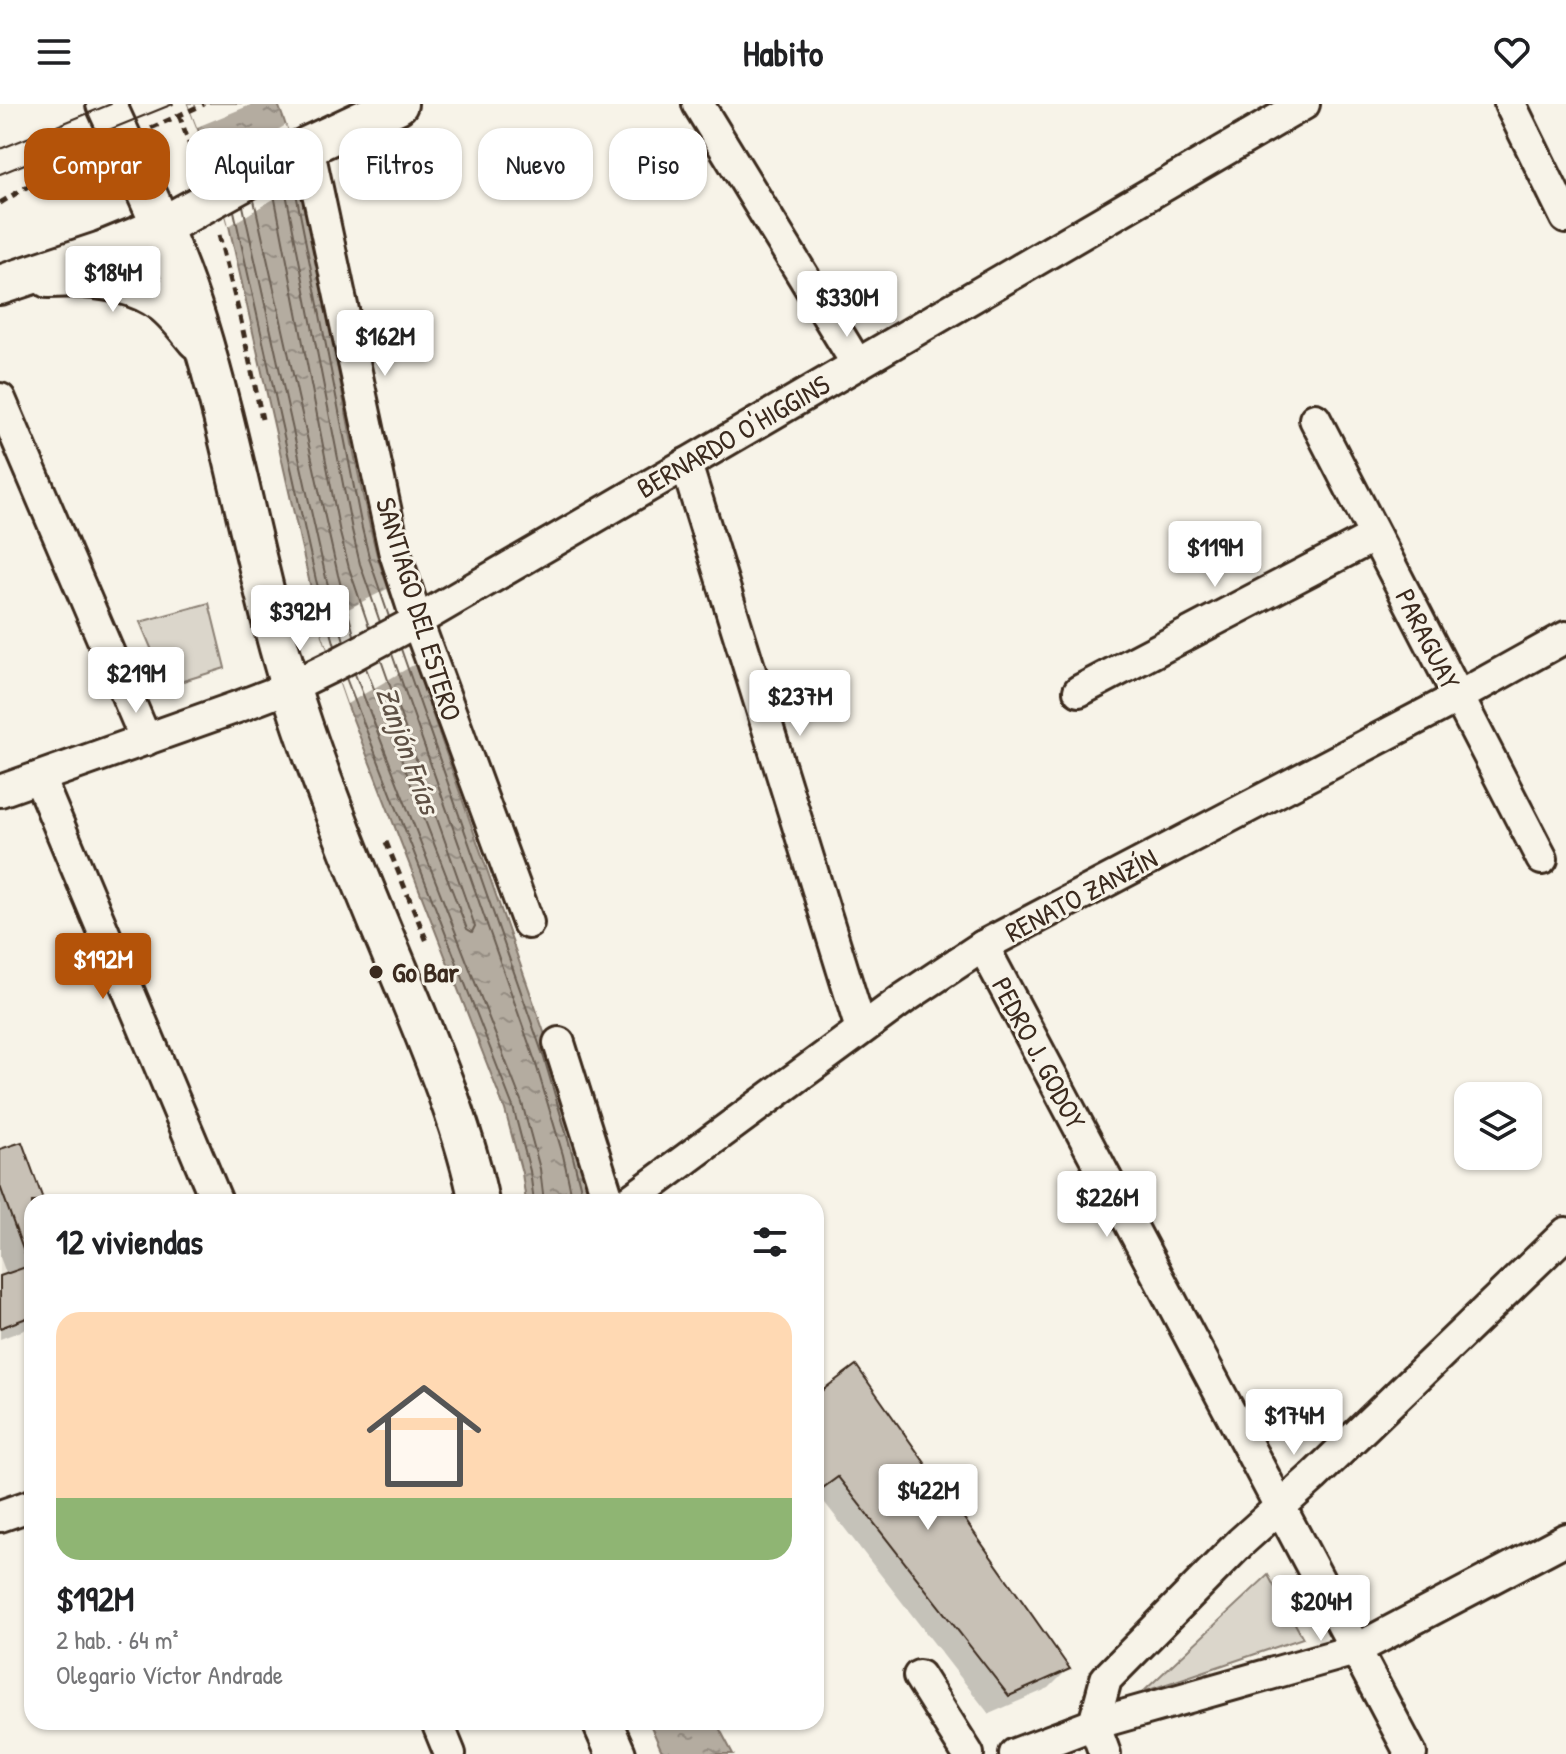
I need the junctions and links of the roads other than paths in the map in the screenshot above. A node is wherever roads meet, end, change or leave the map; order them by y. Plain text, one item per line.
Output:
1 (106, 104) edge
2 (398, 104) edge
3 (698, 104) edge
4 (1304, 104) edge
5 (1510, 104) edge
6 (323, 140) edge
7 (210, 200) edge
8 (313, 200) edge
9 (1566, 218) edge
10 (161, 227) junction
11 (10, 282) edge
12 (206, 352) junction
13 (857, 364) junction
14 (0, 399) edge
15 (1315, 419) dead end
16 (686, 464) junction
17 (1375, 536) junction
18 (409, 625) junction
19 (1566, 637) edge
20 (290, 687) junction
21 (1079, 691) dead end
22 (1458, 697) junction
23 (146, 740) junction
24 (39, 778) junction
25 (0, 791) edge
26 (1542, 859) dead end
27 (528, 923) dead end
28 (983, 946) junction
29 (861, 1029) junction
30 (559, 1043) dead end
31 (214, 1194) edge
32 (477, 1194) edge
33 (606, 1194) edge
34 (639, 1194) edge
35 (1566, 1233) edge
36 (1279, 1506) junction
37 (24, 1508) edge
38 (0, 1516) edge
39 (1566, 1539) edge
40 (1355, 1650) junction
41 (919, 1676) dead end
42 (1094, 1724) junction
43 (440, 1730) edge
44 (606, 1730) edge
45 (450, 1754) edge
46 (616, 1754) edge
47 (968, 1754) edge
48 (1015, 1754) edge
49 (1105, 1754) edge
50 (1411, 1754) edge

1 - 10 main road
2 - 6 main road
3 - 13 street
4 - 13 street, BERNARDO O'HIGGINS
5 - 9 street
7 - 10 main road
8 - 18 street, SANTIAGO DEL ESTERO
10 - 11 main road
10 - 12 main road
11 - 12 main road
12 - 20 main road
13 - 16 street, BERNARDO O'HIGGINS
14 - 23 street
15 - 17 street, PARAGUAY
16 - 18 street, BERNARDO O'HIGGINS
16 - 29 street
17 - 21 street
17 - 22 street, PARAGUAY
18 - 20 street, BERNARDO O'HIGGINS
18 - 27 street, SANTIAGO DEL ESTERO
19 - 22 street, RENATO ZANZÍN
20 - 23 street, BERNARDO O'HIGGINS
20 - 32 main road
22 - 26 street, PARAGUAY
22 - 28 street, RENATO ZANZÍN
23 - 24 street, BERNARDO O'HIGGINS
24 - 25 street, BERNARDO O'HIGGINS
24 - 31 street
28 - 29 street, RENATO ZANZÍN
28 - 36 street, PEDRO J. GODOY
29 - 34 street, RENATO ZANZÍN
30 - 33 street
35 - 36 street
36 - 40 street, PEDRO J. GODOY
36 - 42 street
37 - 38 street
39 - 40 street
40 - 42 street
40 - 50 street, PEDRO J. GODOY
41 - 47 street
42 - 48 street
42 - 49 street
43 - 45 street
44 - 46 main road

